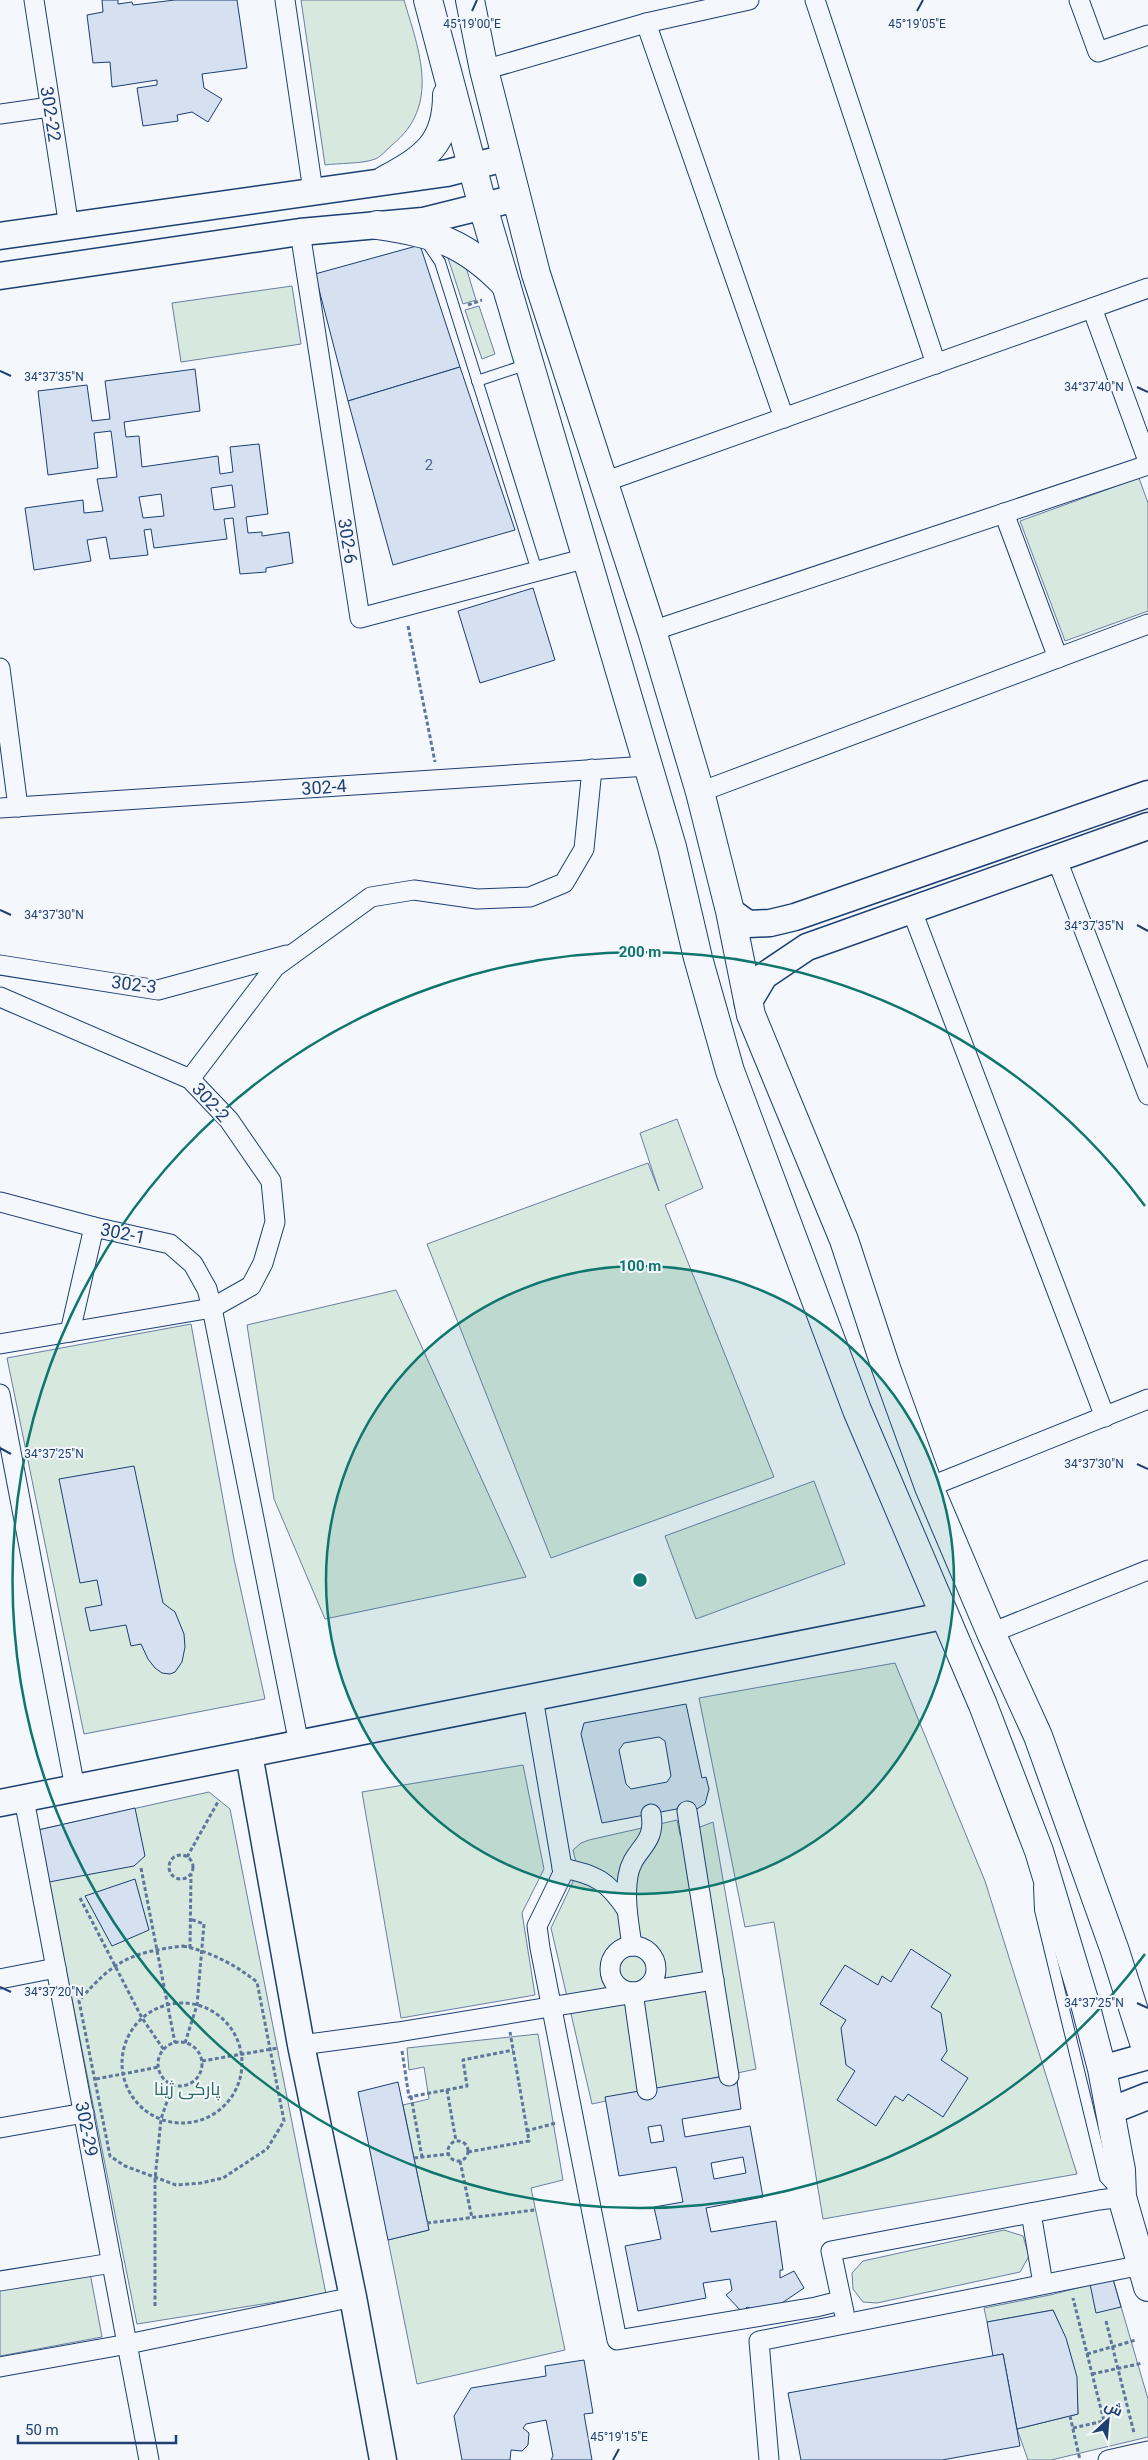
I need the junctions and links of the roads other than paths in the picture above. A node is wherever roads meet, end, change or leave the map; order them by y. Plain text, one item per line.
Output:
1 (34, 0) edge
2 (285, 0) edge
3 (428, 0) edge
4 (470, 0) edge
5 (749, 0) edge
6 (815, 0) edge
7 (1079, 0) edge
8 (646, 23) junction
9 (1148, 34) edge
10 (447, 66) junction
11 (484, 70) junction
12 (50, 107) junction
13 (0, 114) edge
14 (506, 158) junction
15 (472, 167) junction
16 (386, 180) junction
17 (313, 192) junction
18 (516, 198) junction
19 (482, 207) junction
20 (377, 225) junction
21 (69, 228) junction
22 (419, 231) junction
23 (300, 232) junction
24 (0, 236) edge
25 (0, 276) edge
26 (506, 284) junction
27 (1148, 288) edge
28 (1092, 308) junction
29 (529, 364) junction
30 (936, 364) junction
31 (477, 382) junction
32 (784, 418) junction
33 (1148, 463) edge
34 (604, 482) junction
35 (1004, 513) junction
36 (587, 558) junction
37 (536, 571) junction
38 (1148, 624) edge
39 (652, 631) junction
40 (1058, 658) junction
41 (0, 668) edge
42 (648, 766) junction
43 (592, 769) junction
44 (700, 792) junction
45 (1148, 794) edge
46 (9, 808) edge
47 (1148, 826) edge
48 (1057, 860) junction
49 (730, 911) junction
50 (912, 911) junction
51 (795, 916) junction
52 (807, 947) junction
53 (294, 953) junction
54 (0, 965) edge
55 (0, 997) edge
56 (748, 1003) junction
57 (190, 1079) junction
58 (1148, 1095) edge
59 (0, 1202) edge
60 (94, 1227) junction
61 (212, 1308) junction
62 (70, 1332) junction
63 (0, 1344) edge
64 (0, 1394) edge
65 (1148, 1399) edge
66 (1105, 1417) junction
67 (929, 1487) junction
68 (1148, 1570) edge
69 (943, 1616) junction
70 (990, 1633) junction
71 (533, 1698) junction
72 (299, 1744) junction
73 (249, 1754) junction
74 (75, 1788) junction
75 (12, 1801) edge
76 (687, 1811) dead end
77 (651, 1814) dead end
78 (1039, 1851) junction
79 (562, 1868) junction
80 (627, 1910) junction
81 (632, 1946) junction
82 (56, 1968) junction
83 (0, 1979) edge
84 (714, 1980) junction
85 (633, 1992) junction
86 (552, 2007) junction
87 (301, 2045) junction
88 (1148, 2055) edge
89 (1102, 2069) junction
90 (729, 2076) dead end
91 (647, 2090) dead end
92 (1148, 2096) edge
93 (1110, 2111) junction
94 (84, 2113) junction
95 (0, 2128) edge
96 (1122, 2198) junction
97 (1031, 2213) junction
98 (112, 2263) junction
99 (1145, 2276) edge
100 (0, 2281) edge
101 (1043, 2284) junction
102 (353, 2297) junction
103 (840, 2301) junction
104 (848, 2323) junction
105 (128, 2344) junction
106 (0, 2367) edge
107 (1142, 2455) edge
108 (149, 2460) edge
109 (383, 2460) edge
110 (769, 2460) edge
111 (1108, 2460) edge

1 - 12 street, 302-22
2 - 17 street
3 - 10 main road
4 - 11 main road
5 - 8 street
6 - 30 street
7 - 9 street
8 - 11 street
8 - 32 street
10 - 15 main road
10 - 16 main road
11 - 14 main road
12 - 13 street
12 - 21 street, 302-22
14 - 15 main road
14 - 18 main road
15 - 16 main road
15 - 19 main road
16 - 17 main road
17 - 21 main road
18 - 19 main road
18 - 34 main road
19 - 20 main road
19 - 26 main road
20 - 22 main road
20 - 23 main road
21 - 24 main road
22 - 26 main road
22 - 31 lane
23 - 25 main road
23 - 37 street, 302-6
26 - 29 main road
27 - 28 street
28 - 30 street
28 - 33 street
29 - 31 lane
29 - 36 main road
30 - 32 street
31 - 37 lane
32 - 34 street
33 - 35 street
34 - 39 main road
35 - 39 street
35 - 40 street
36 - 37 street, 302-6
36 - 42 main road
38 - 40 street
39 - 44 main road
40 - 44 street
41 - 46 street
42 - 43 street, 302-4
42 - 69 main road
43 - 46 street, 302-4
43 - 53 street
44 - 49 main road
45 - 51 main road
47 - 48 main road
48 - 50 main road
48 - 58 street
49 - 51 main road
49 - 56 main road
50 - 52 main road
50 - 66 street
51 - 52 main road
52 - 56 main road
53 - 54 street, 302-3
53 - 57 street
55 - 57 street, 302-2
56 - 67 main road
57 - 61 street, 302-2
59 - 60 street, 302-1
60 - 61 street, 302-1
60 - 62 street
61 - 62 street
61 - 72 street, 302-1
62 - 63 street
64 - 74 street
65 - 66 street
66 - 67 street
67 - 70 main road
68 - 70 street
69 - 71 main road
69 - 78 main road
70 - 88 main road
71 - 72 main road
71 - 79 street
72 - 73 main road
73 - 74 main road
73 - 87 main road
74 - 75 main road
75 - 82 street, 302-29
76 - 84 street
77 - 80 street
78 - 89 main road
78 - 96 lane
79 - 80 street
79 - 86 street
80 - 81 street
81 - 85 street
81 - 85 street
82 - 83 street
82 - 94 street, 302-29
84 - 85 street
84 - 90 street
85 - 86 street
85 - 91 street
86 - 87 street
86 - 103 street
87 - 102 main road
88 - 89 main road
89 - 93 main road
92 - 93 main road
93 - 96 main road
94 - 95 street
94 - 98 street, 302-29
96 - 97 street
96 - 99 main road
97 - 101 street
97 - 103 street
98 - 100 street
98 - 105 street, 302-29
99 - 101 street
101 - 104 street
102 - 105 street
102 - 109 main road
103 - 104 street
104 - 110 street
105 - 106 street
105 - 108 street, 302-29
107 - 111 street

